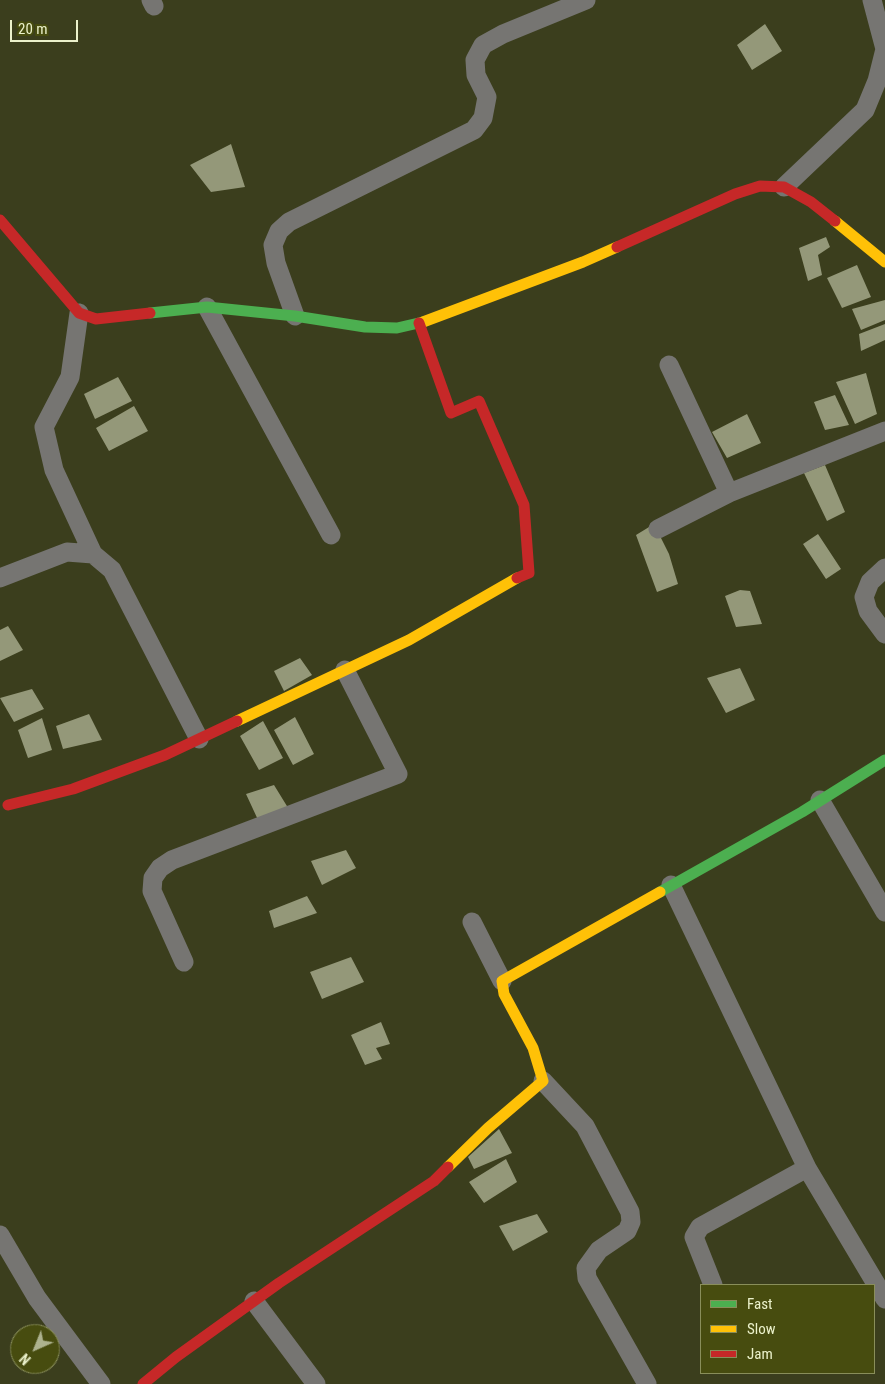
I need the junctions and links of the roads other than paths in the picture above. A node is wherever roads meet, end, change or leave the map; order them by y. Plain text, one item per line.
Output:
1 (586, 0) edge
2 (878, 3) edge
3 (885, 49) edge
4 (784, 187) junction
5 (1, 222) edge
6 (885, 262) edge
7 (207, 307) junction
8 (79, 313) junction
9 (295, 316) junction
10 (419, 323) junction
11 (669, 365) dead end
12 (885, 431) edge
13 (729, 493) junction
14 (658, 529) dead end
15 (331, 534) dead end
16 (93, 554) junction
17 (885, 568) edge
18 (0, 578) edge
19 (885, 634) edge
20 (345, 670) junction
21 (199, 739) junction
22 (885, 760) edge
23 (820, 800) junction
24 (8, 805) dead end
25 (671, 885) junction
26 (885, 912) edge
27 (472, 922) dead end
28 (184, 962) dead end
29 (502, 981) junction
30 (543, 1080) junction
31 (807, 1168) junction
32 (0, 1235) edge
33 (714, 1284) edge
34 (885, 1299) edge
35 (254, 1301) junction
36 (101, 1384) edge
37 (142, 1384) edge
38 (316, 1384) edge
39 (647, 1384) edge

1 - 9 street
2 - 3 street
3 - 4 street
4 - 6 street
4 - 10 street
5 - 8 street
7 - 8 street
7 - 9 street
7 - 15 street
8 - 16 street
9 - 10 street
10 - 20 street
11 - 13 street
12 - 13 street
13 - 14 street
16 - 18 street
16 - 21 street
17 - 19 street
20 - 21 street
20 - 28 street
21 - 24 street
22 - 23 street
23 - 25 street
23 - 26 street
25 - 29 street
25 - 31 street
27 - 29 street
29 - 30 street
30 - 35 street
30 - 39 street
31 - 33 street
31 - 34 street
32 - 36 street
35 - 37 street
35 - 38 street

